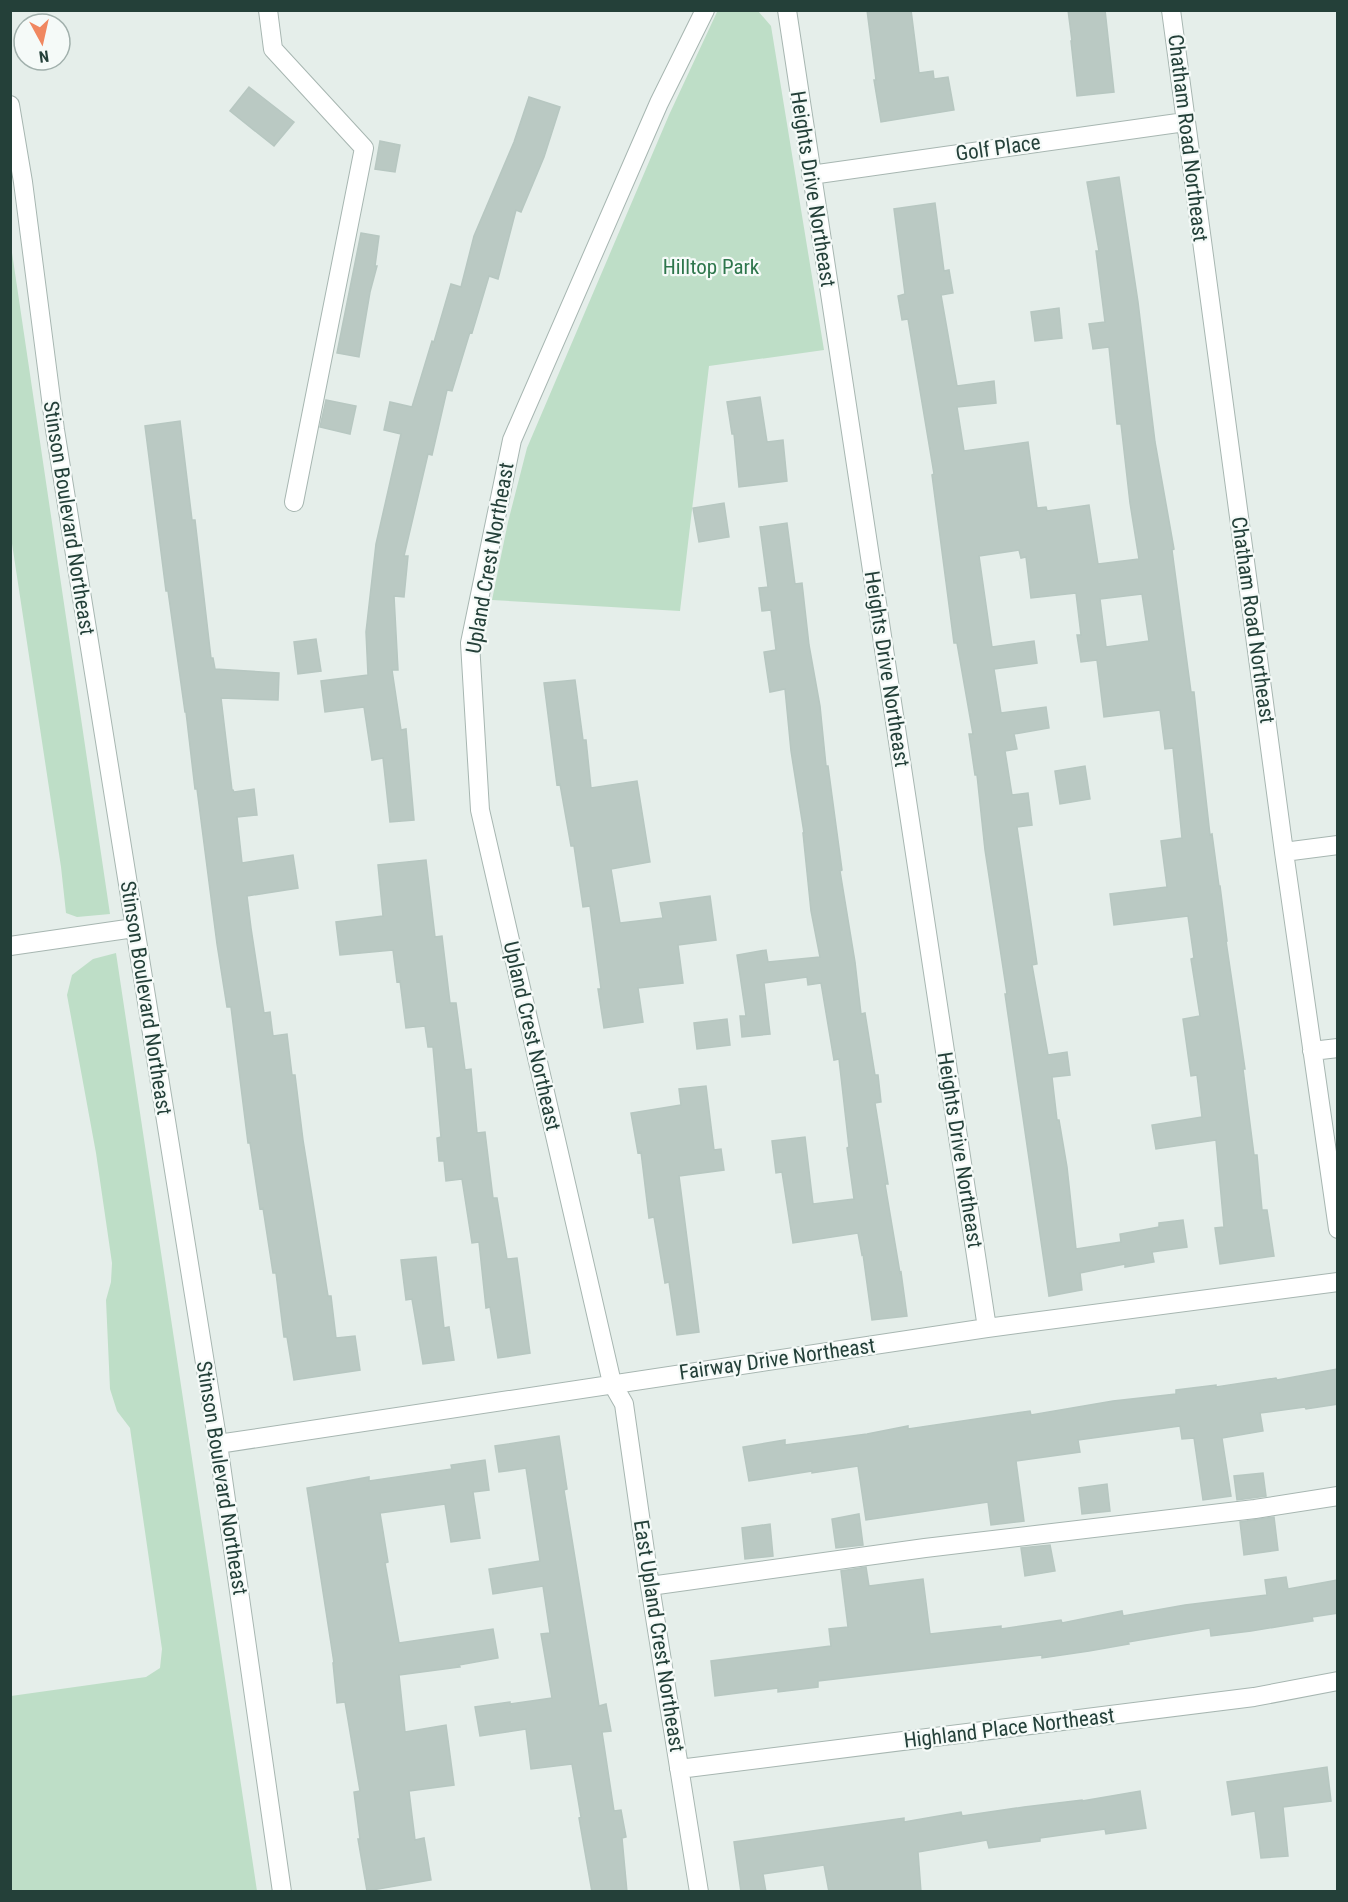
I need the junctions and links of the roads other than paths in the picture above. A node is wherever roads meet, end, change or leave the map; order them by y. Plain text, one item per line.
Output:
1 (268, 10) edge
2 (705, 10) edge
3 (787, 10) edge
4 (1171, 10) edge
5 (10, 105) edge
6 (1185, 122) junction
7 (811, 175) junction
8 (294, 502) dead end
9 (1338, 845) edge
10 (1284, 852) junction
11 (134, 928) junction
12 (10, 946) edge
13 (1338, 1048) edge
14 (1312, 1051) junction
15 (1338, 1229) edge
16 (1338, 1282) edge
17 (987, 1328) junction
18 (612, 1383) junction
19 (218, 1444) junction
20 (1338, 1496) edge
21 (650, 1586) junction
22 (1338, 1681) edge
23 (680, 1769) junction
24 (282, 1892) edge
25 (699, 1892) edge

1 - 8 street
2 - 18 street, Upland Crest Northeast
3 - 7 street, Heights Drive Northeast
4 - 6 street, Chatham Road Northeast
5 - 11 street, Stinson Boulevard Northeast
6 - 7 street, Golf Place
6 - 10 street, Chatham Road Northeast
7 - 17 street, Heights Drive Northeast
9 - 10 street
10 - 14 street, Chatham Road Northeast
11 - 12 street
11 - 19 street, Stinson Boulevard Northeast
13 - 14 street
14 - 15 street, Chatham Road Northeast
16 - 17 street, Fairway Drive Northeast
17 - 18 street, Fairway Drive Northeast
18 - 19 street, Fairway Drive Northeast
18 - 21 street, East Upland Crest Northeast
19 - 24 street, Stinson Boulevard Northeast
20 - 21 street
21 - 23 street, East Upland Crest Northeast
22 - 23 street, Highland Place Northeast
23 - 25 street, East Upland Crest Northeast

